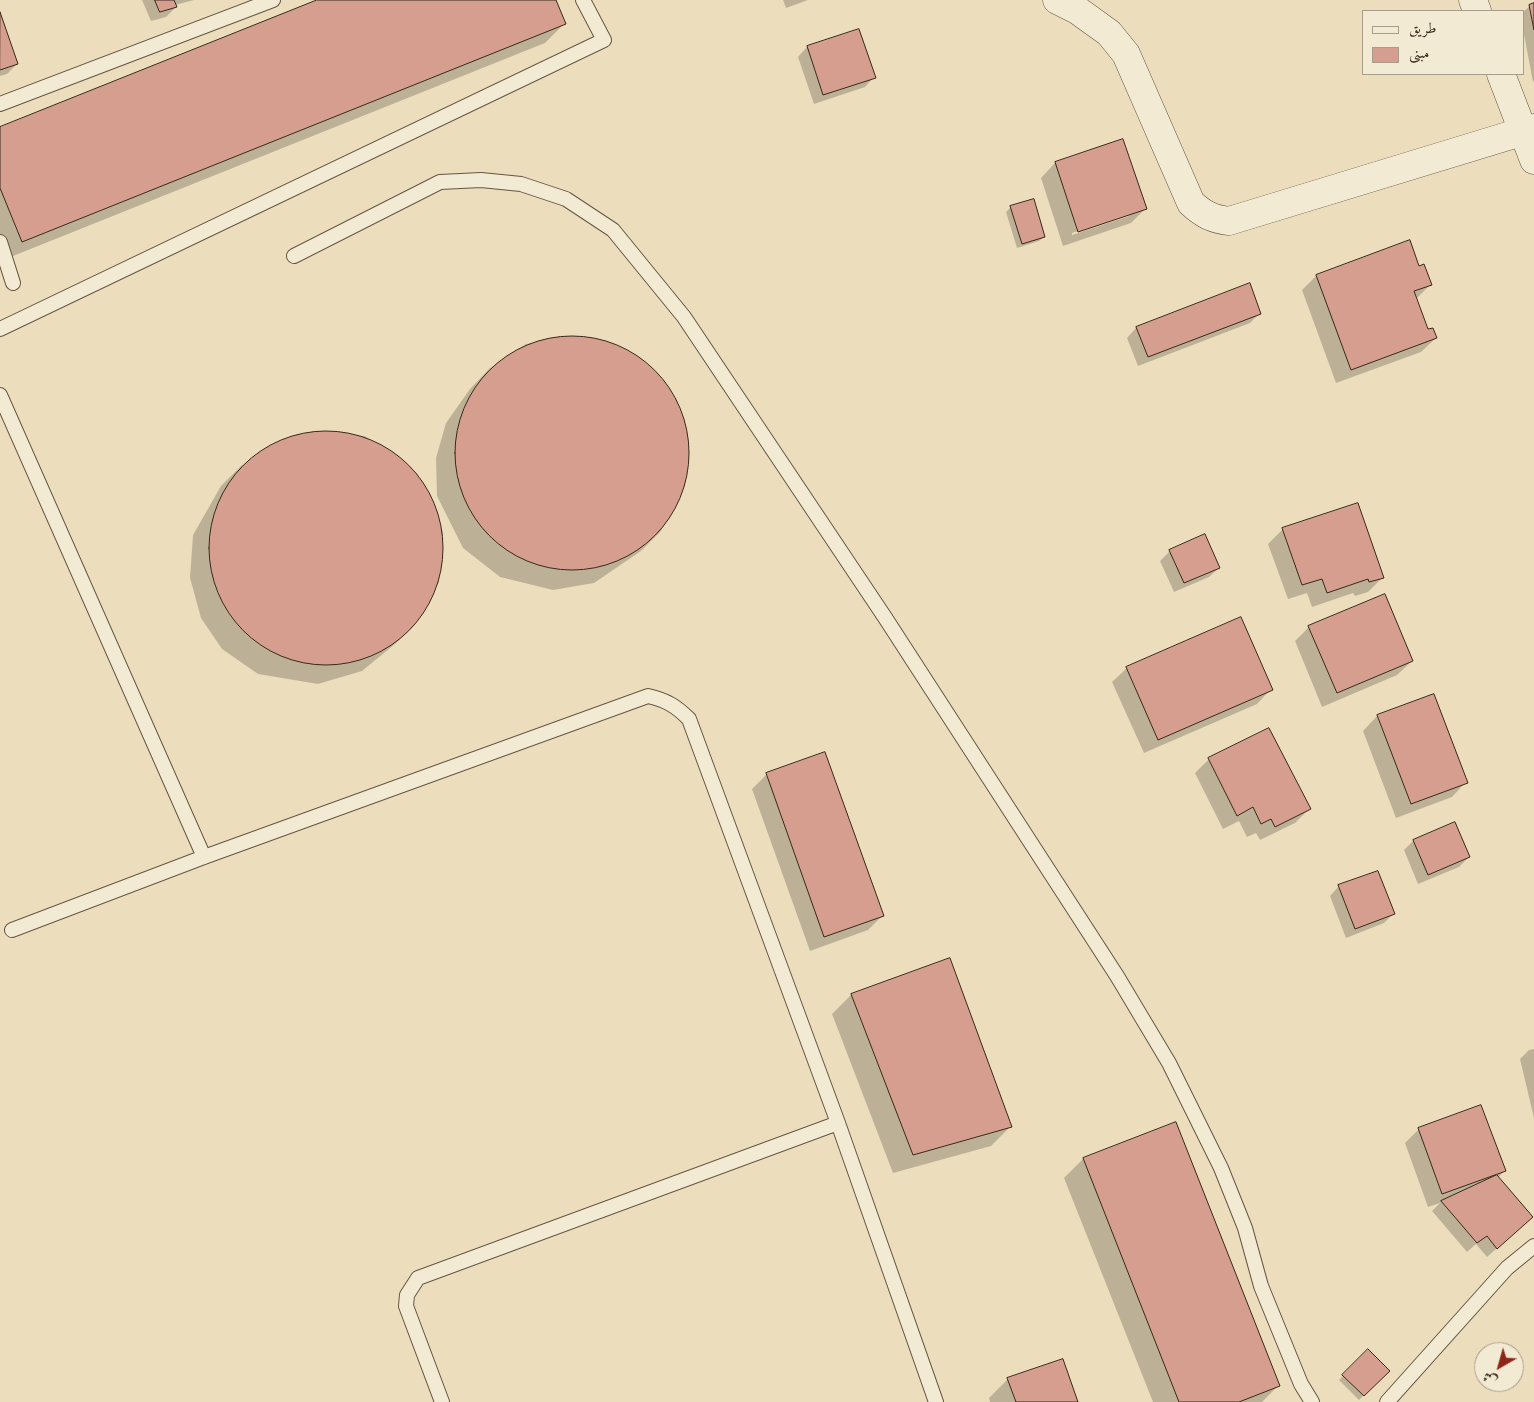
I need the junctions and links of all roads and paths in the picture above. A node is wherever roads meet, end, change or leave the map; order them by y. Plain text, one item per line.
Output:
1 (273, 0) edge
2 (583, 0) edge
3 (1058, 0) edge
4 (1502, 75) edge
5 (0, 104) edge
6 (1529, 130) edge
7 (1534, 160) edge
8 (0, 242) edge
9 (294, 256) dead end
10 (13, 283) dead end
11 (0, 329) edge
12 (0, 395) edge
13 (204, 857) junction
14 (12, 930) dead end
15 (838, 1123) junction
16 (1534, 1246) edge
17 (442, 1402) edge
18 (936, 1402) edge
19 (1312, 1402) edge
20 (1387, 1402) edge

1 - 5 lane
2 - 11 lane
3 - 6 street
4 - 6 street
6 - 7 street
8 - 10 lane
9 - 19 lane
12 - 13 lane
13 - 14 lane
13 - 15 lane
15 - 17 lane
15 - 18 lane
16 - 20 lane

